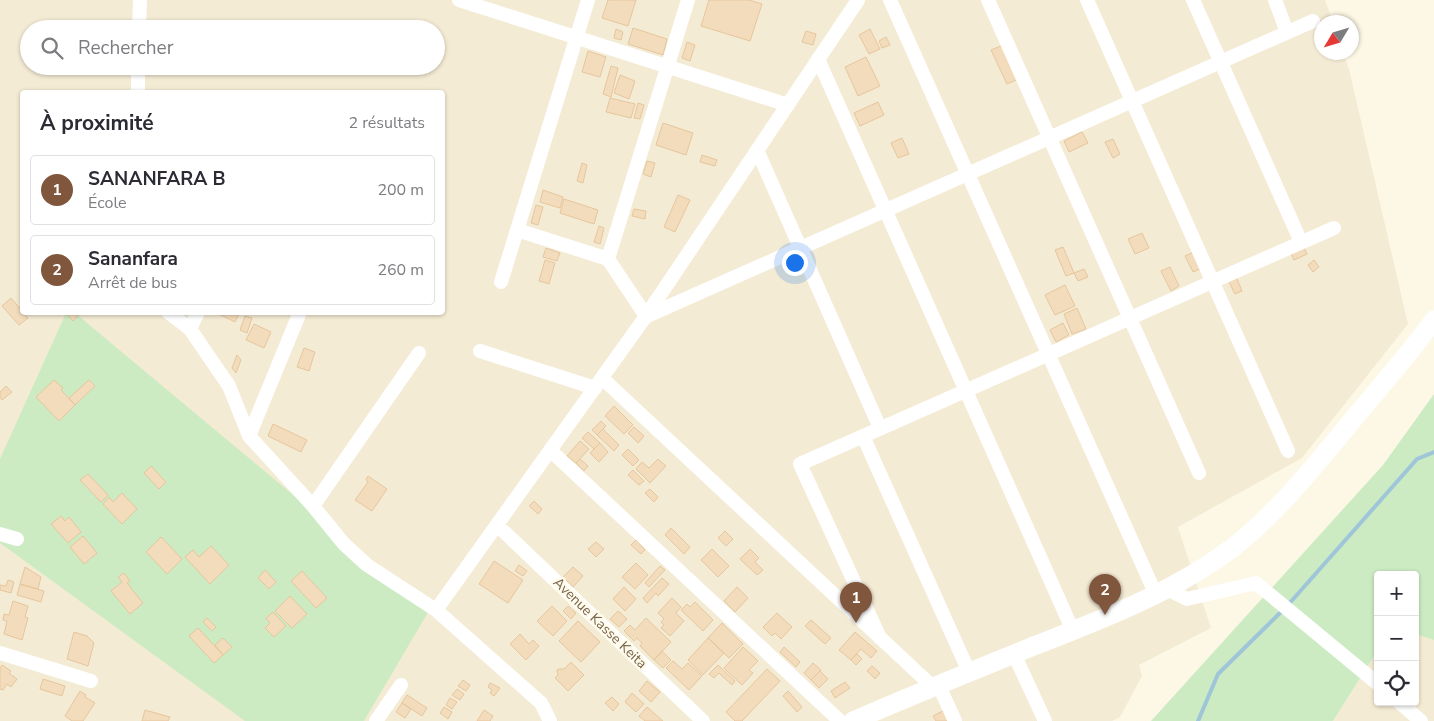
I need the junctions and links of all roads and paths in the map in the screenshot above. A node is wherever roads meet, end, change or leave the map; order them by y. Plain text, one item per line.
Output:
1 (140, 0) edge
2 (459, 0) edge
3 (588, 0) edge
4 (688, 0) edge
5 (858, 0) edge
6 (890, 0) edge
7 (988, 0) edge
8 (1087, 0) edge
9 (1193, 0) edge
10 (1275, 0) edge
11 (493, 5) edge
12 (139, 20) edge
13 (1313, 21) dead end
14 (1287, 32) junction
15 (576, 37) junction
16 (818, 59) junction
17 (1220, 62) junction
18 (668, 66) junction
19 (138, 75) edge
20 (138, 90) edge
21 (1132, 101) junction
22 (788, 105) junction
23 (1049, 138) junction
24 (757, 150) junction
25 (968, 174) junction
26 (886, 210) junction
27 (1334, 228) dead end
28 (517, 230) junction
29 (1301, 242) junction
30 (800, 248) junction
31 (608, 259) junction
32 (1212, 281) junction
33 (501, 282) dead end
34 (172, 315) edge
35 (197, 315) edge
36 (299, 315) edge
37 (646, 316) junction
38 (1130, 318) junction
39 (1434, 320) edge
40 (190, 329) junction
41 (480, 351) dead end
42 (418, 353) dead end
43 (1048, 354) junction
44 (598, 383) junction
45 (966, 390) junction
46 (880, 428) junction
47 (248, 436) junction
48 (863, 436) junction
49 (550, 450) junction
50 (1288, 451) dead end
51 (1199, 473) dead end
52 (313, 506) junction
53 (497, 525) junction
54 (0, 534) edge
55 (17, 540) dead end
56 (1161, 592) junction
57 (436, 610) junction
58 (1073, 631) junction
59 (880, 638) junction
60 (0, 653) edge
61 (1014, 654) junction
62 (969, 672) junction
63 (91, 681) dead end
64 (1374, 681) edge
65 (401, 685) dead end
66 (936, 685) junction
67 (1404, 706) edge
68 (376, 721) edge
69 (550, 721) edge
70 (703, 721) edge
71 (840, 721) edge
72 (853, 721) edge
73 (955, 721) edge
74 (1045, 721) edge
75 (1421, 721) edge

1 - 12 street
2 - 11 street
3 - 15 street
4 - 18 street
5 - 16 street
6 - 25 street
7 - 23 street
8 - 21 street
9 - 17 street
10 - 14 street
11 - 15 street
13 - 14 street
14 - 17 street
15 - 18 street
15 - 28 street
16 - 22 street
16 - 26 street
17 - 21 street
17 - 29 street
18 - 22 street
18 - 31 street
19 - 20 street
21 - 23 street
21 - 32 street
22 - 24 street
23 - 25 street
23 - 38 street
24 - 30 street
24 - 37 street
25 - 26 street
25 - 43 street
26 - 30 street
26 - 45 street
27 - 29 street
28 - 31 street
28 - 33 street
29 - 32 street
30 - 37 street
30 - 46 street
31 - 37 street
32 - 38 street
32 - 50 street
34 - 40 street
35 - 40 street
36 - 47 street
37 - 44 street
38 - 43 street
38 - 51 street
39 - 56 main road
40 - 47 street
41 - 44 street
42 - 52 street
43 - 45 street
43 - 56 street
44 - 49 street
44 - 59 street
45 - 46 street
45 - 58 street
46 - 48 street
47 - 52 street
48 - 59 street
48 - 62 street
49 - 53 street
49 - 71 street
52 - 57 street
53 - 57 street
53 - 70 street, Avenue Kasse Keita
54 - 55 street
56 - 58 main road
56 - 64 street
57 - 69 street
58 - 61 main road
59 - 66 street
60 - 63 street
61 - 62 main road
61 - 74 street
62 - 66 main road
65 - 68 street
66 - 72 main road
66 - 73 street
67 - 75 street

